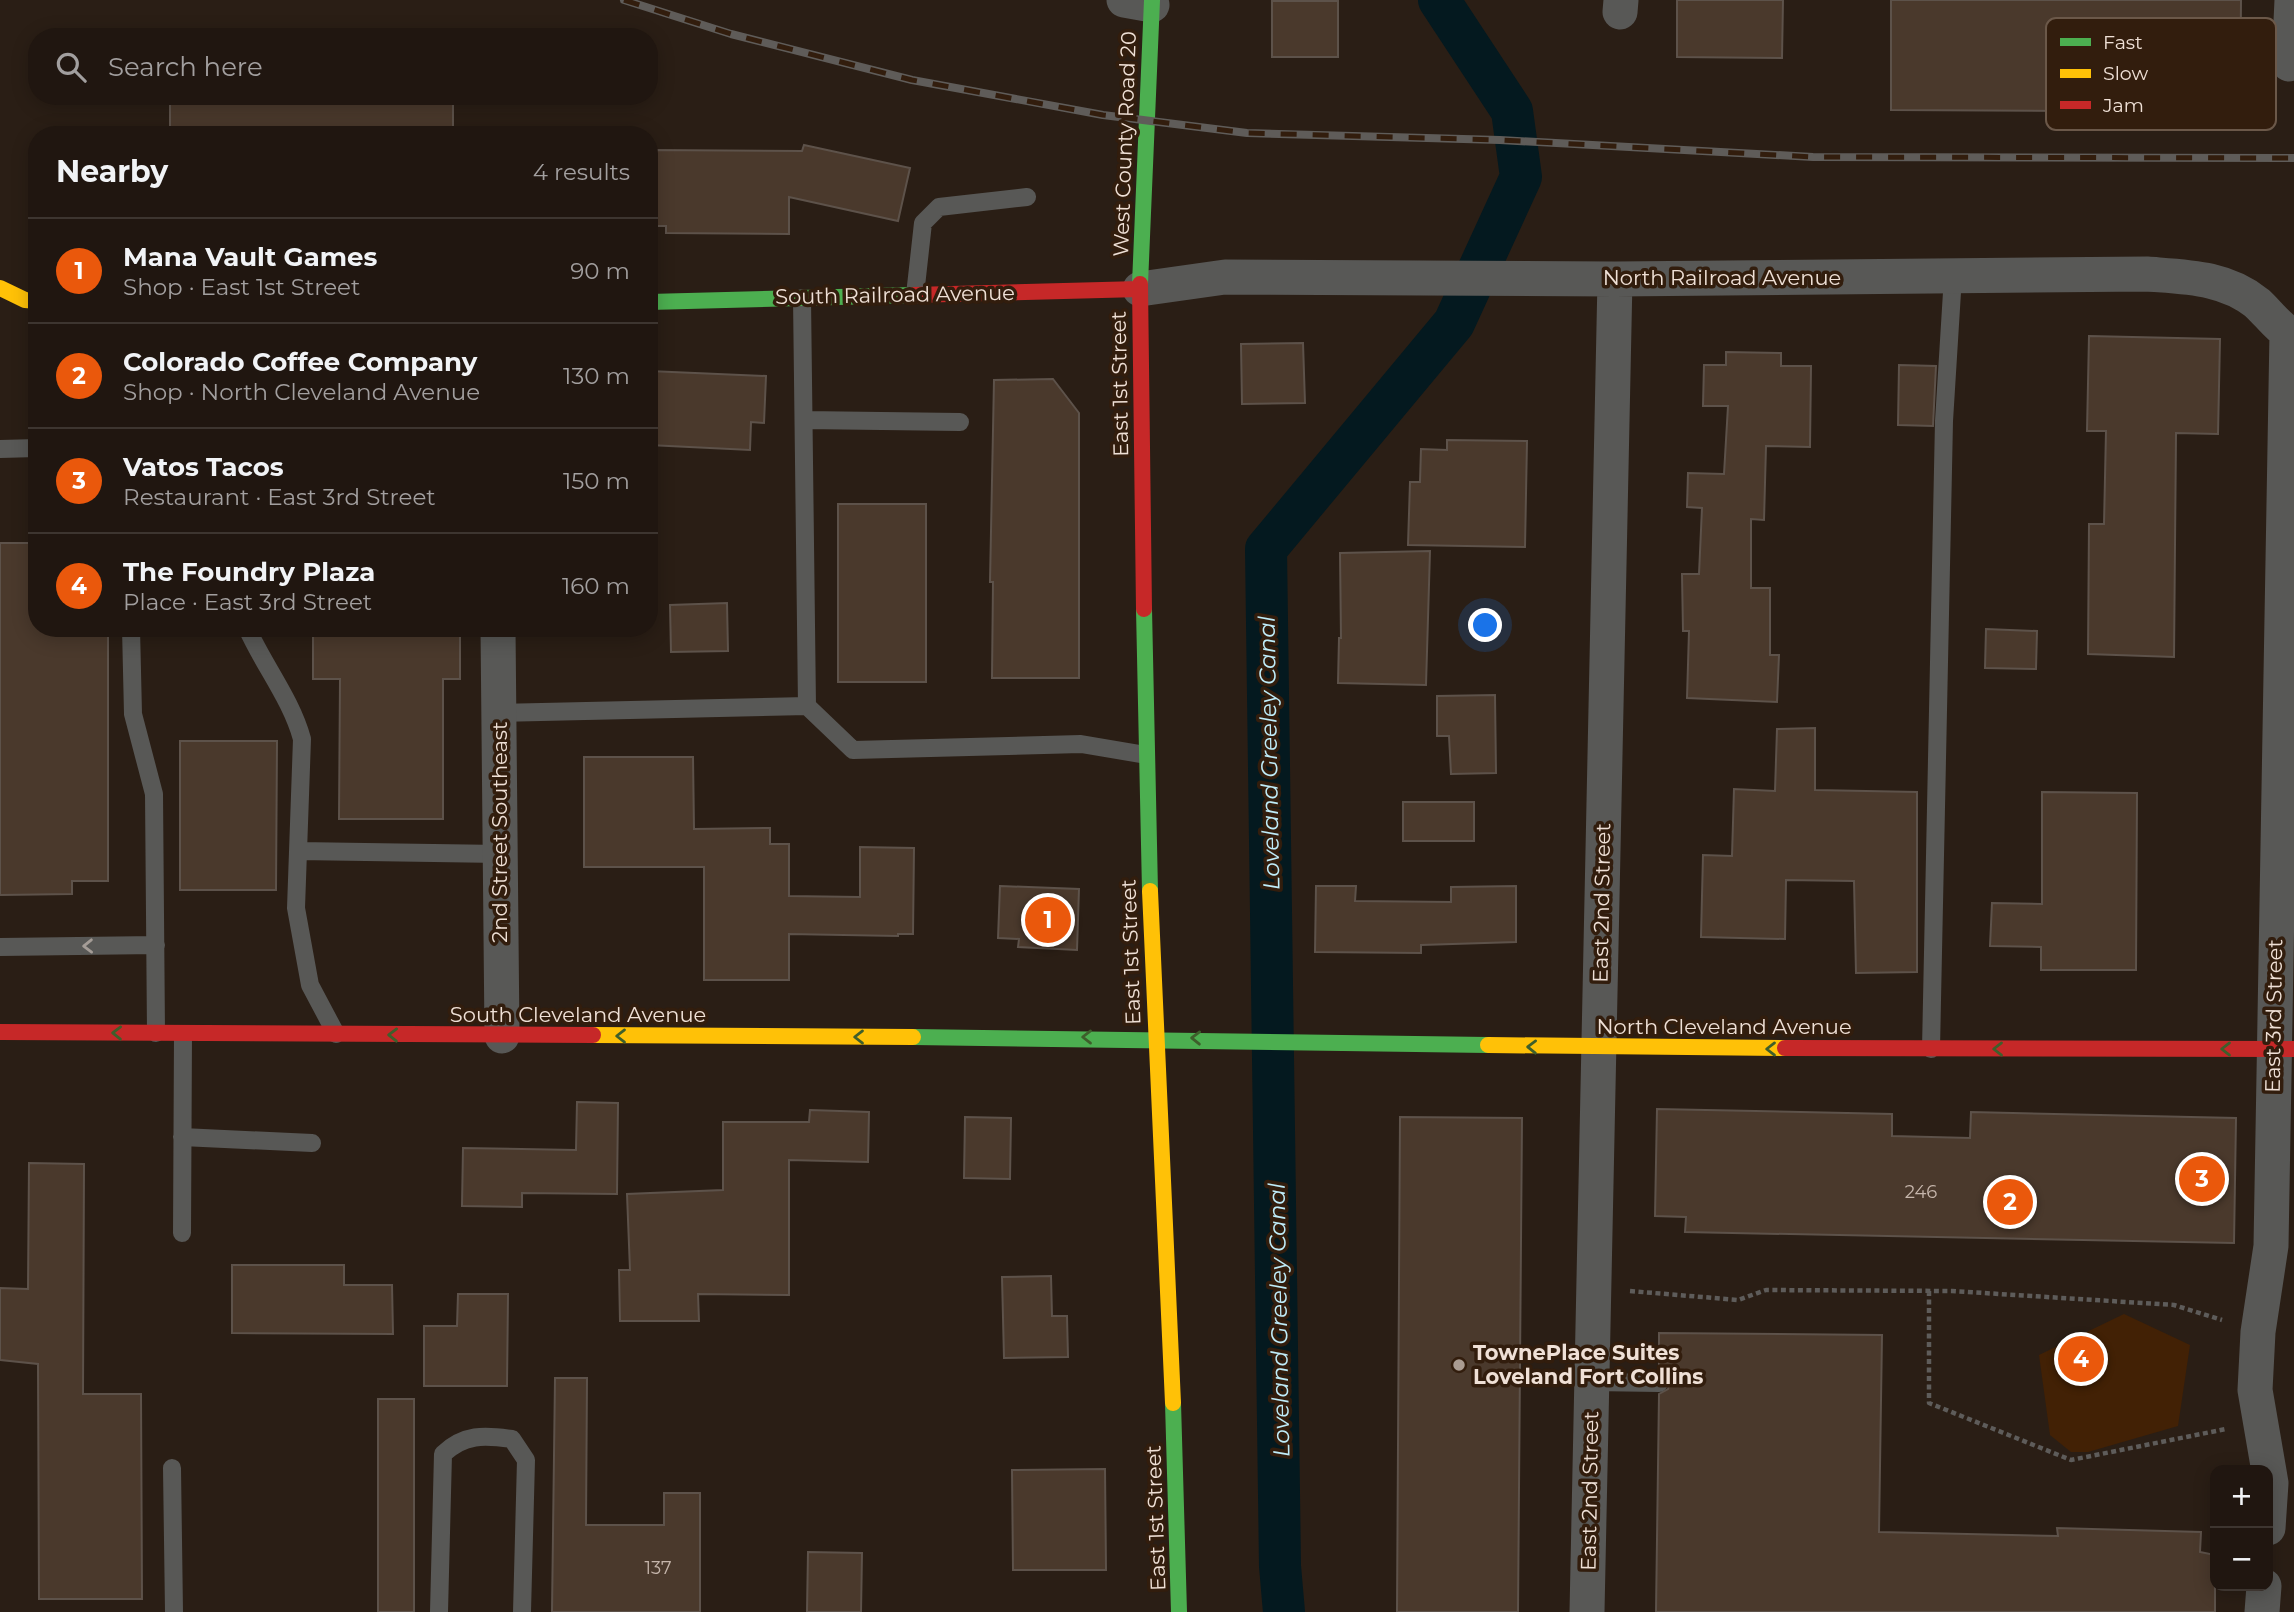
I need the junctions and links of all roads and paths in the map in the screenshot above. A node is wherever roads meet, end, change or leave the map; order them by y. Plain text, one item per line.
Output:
1 (2292, 0) edge
2 (1143, 2) edge
3 (2291, 50) edge
4 (1027, 197) dead end
5 (1953, 276) junction
6 (1615, 279) junction
7 (0, 288) edge
8 (1140, 289) junction
9 (915, 295) junction
10 (802, 298) junction
11 (28, 300) edge
12 (658, 302) edge
13 (2290, 334) edge
14 (804, 420) junction
15 (960, 422) dead end
16 (28, 447) edge
17 (0, 449) edge
18 (131, 637) edge
19 (251, 637) edge
20 (498, 637) edge
21 (2287, 678) edge
22 (807, 706) junction
23 (499, 713) junction
24 (1146, 755) junction
25 (298, 851) junction
26 (500, 854) junction
27 (156, 945) junction
28 (0, 947) edge
29 (0, 1032) edge
30 (156, 1033) junction
31 (183, 1034) junction
32 (336, 1035) junction
33 (502, 1036) junction
34 (1155, 1038) junction
35 (1600, 1048) junction
36 (1931, 1049) junction
37 (2284, 1049) edge
38 (182, 1138) junction
39 (312, 1143) dead end
40 (182, 1233) dead end
41 (1594, 1289) junction
42 (1929, 1291) junction
43 (2258, 1332) junction
44 (1592, 1382) junction
45 (1659, 1383) dead end
46 (2261, 1422) junction
47 (2268, 1465) edge
48 (172, 1468) dead end
49 (2264, 1591) edge
50 (174, 1612) edge
51 (439, 1612) edge
52 (522, 1612) edge
53 (1180, 1612) edge
54 (1587, 1612) edge
55 (2262, 1612) edge

1 - 3 street
2 - 8 main road, West County Road 20
4 - 9 lane
5 - 6 street, North Railroad Avenue
5 - 13 street, North Railroad Avenue
5 - 36 lane
6 - 8 street, North Railroad Avenue
6 - 35 street, East 2nd Street
7 - 11 main road
8 - 9 main road, South Railroad Avenue
8 - 24 main road, East 1st Street
9 - 10 main road, South Railroad Avenue
10 - 12 main road, South Railroad Avenue
10 - 14 lane
13 - 21 street, East 3rd Street
14 - 15 lane
14 - 22 lane
16 - 17 lane
18 - 27 lane
19 - 25 lane
20 - 23 street, 2nd Street Southeast
21 - 37 street, East 3rd Street
22 - 23 lane
22 - 24 lane
23 - 26 street, 2nd Street Southeast
24 - 34 main road, East 1st Street
25 - 26 lane
25 - 32 lane
26 - 33 street, 2nd Street Southeast
27 -> 28 lane
27 - 30 lane
30 -> 29 main road, South Cleveland Avenue
30 - 31 main road, South Cleveland Avenue
31 - 32 main road, South Cleveland Avenue
31 - 38 lane
33 -> 32 main road, South Cleveland Avenue
34 -> 33 main road, South Cleveland Avenue
35 -> 34 main road, North Cleveland Avenue
34 - 53 main road, East 1st Street
36 -> 35 main road, North Cleveland Avenue
35 - 41 street, East 2nd Street
37 -> 36 main road, North Cleveland Avenue
37 - 43 street, East 3rd Street
38 - 39 lane
38 - 40 lane
41 - 42 path
41 - 44 street, East 2nd Street
42 - 43 path
42 - 46 path
43 - 46 street, East 3rd Street
44 - 45 lane
44 - 54 street, East 2nd Street
46 - 47 street, East 3rd Street
48 - 50 lane
49 - 55 street
51 - 52 lane

